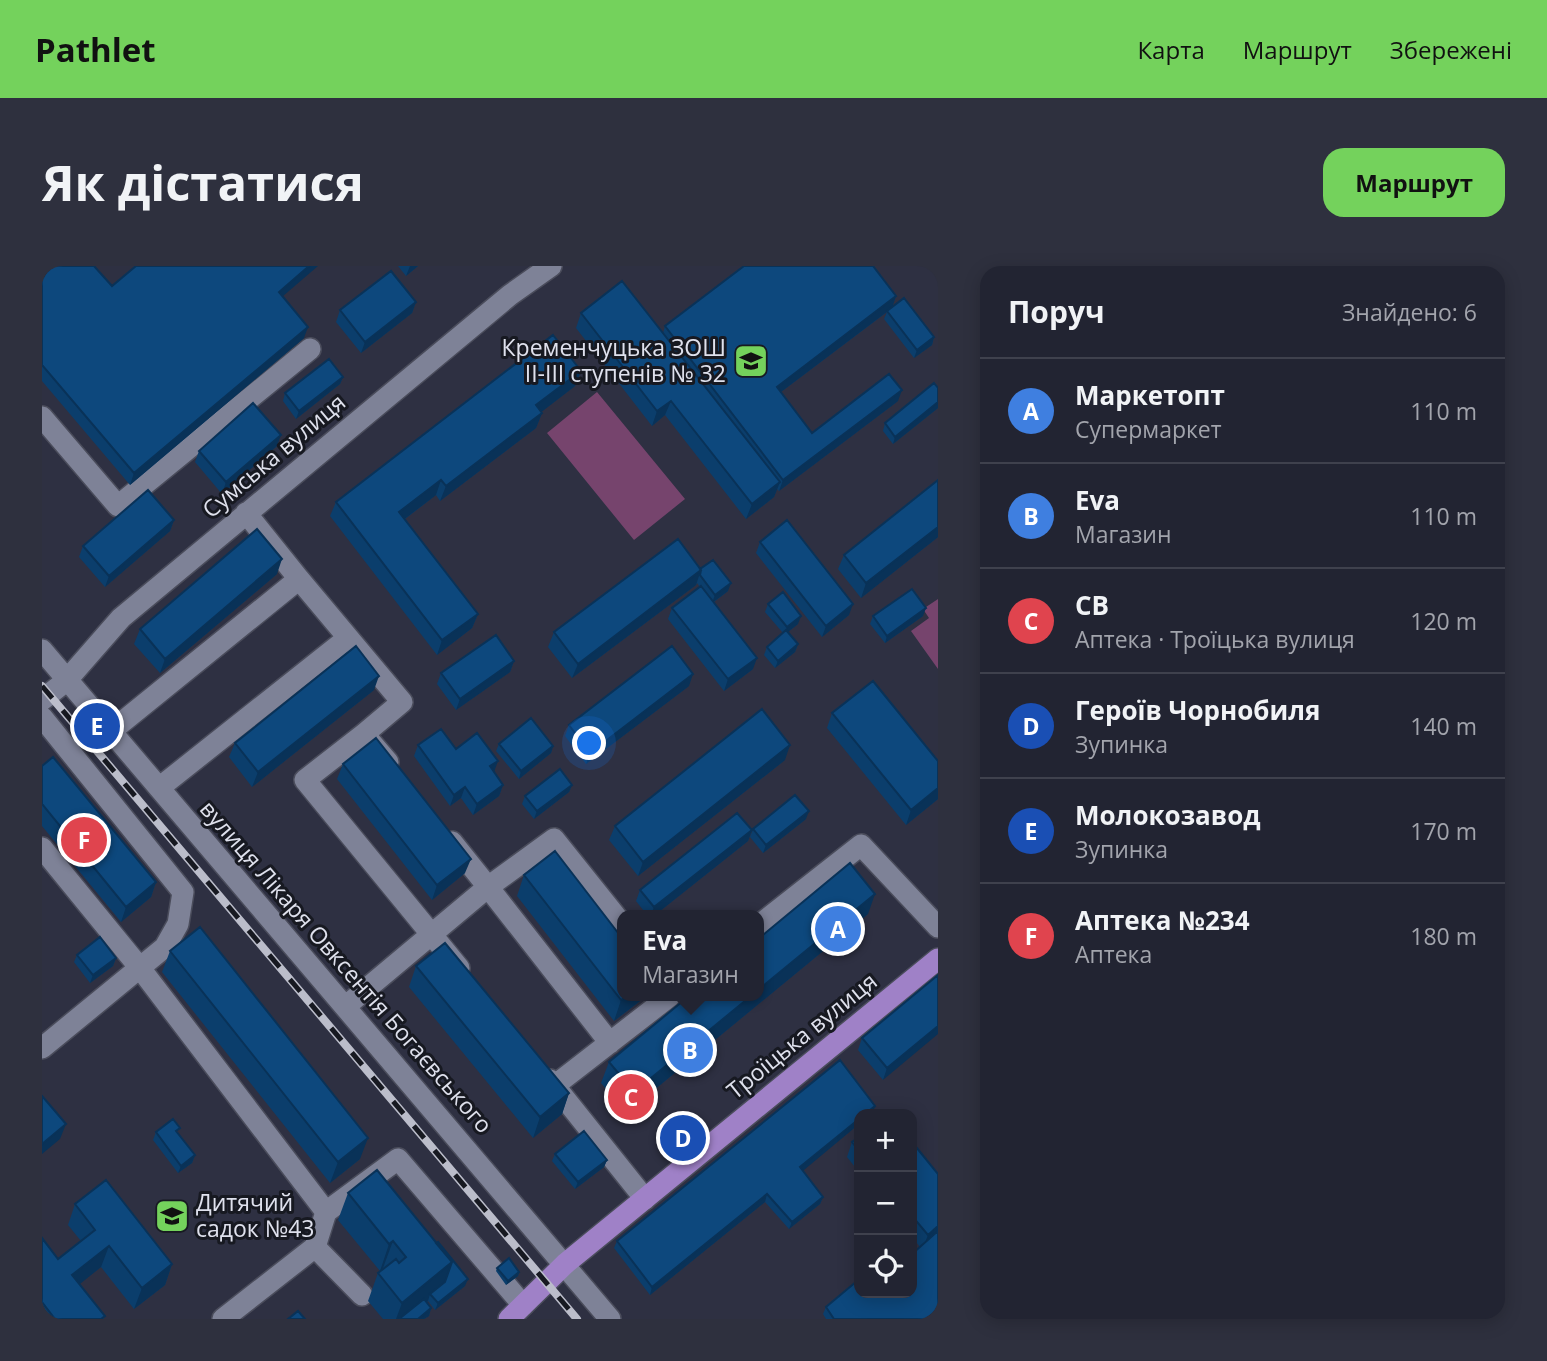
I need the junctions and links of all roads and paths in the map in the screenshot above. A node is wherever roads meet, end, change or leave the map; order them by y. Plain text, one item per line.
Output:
1 (551, 266) edge
2 (310, 348) dead end
3 (42, 417) edge
4 (246, 513) junction
5 (299, 579) junction
6 (348, 638) junction
7 (42, 650) edge
8 (66, 681) junction
9 (42, 700) edge
10 (42, 717) edge
11 (110, 732) junction
12 (364, 734) junction
13 (397, 774) edge
14 (159, 788) junction
15 (438, 825) edge
16 (42, 848) edge
17 (488, 887) junction
18 (617, 918) edge
19 (764, 921) edge
20 (938, 927) edge
21 (431, 933) junction
22 (938, 959) edge
23 (140, 968) junction
24 (472, 984) edge
25 (664, 1001) edge
26 (346, 1006) junction
27 (610, 1043) junction
28 (42, 1048) edge
29 (538, 1066) edge
30 (554, 1086) junction
31 (645, 1199) junction
32 (326, 1212) junction
33 (315, 1247) junction
34 (565, 1264) junction
35 (362, 1296) dead end
36 (516, 1312) edge
37 (223, 1319) edge
38 (610, 1319) edge

1 - 4 street, Сумська вулиця
2 - 3 street
4 - 5 street
4 - 8 street, Сумська вулиця
5 - 6 street
5 - 11 street
6 - 12 street
6 - 14 street
7 - 8 street, вулиця Лікаря Овксентія Богаєвського
8 - 9 street, Сумська вулиця
8 - 11 street, вулиця Лікаря Овксентія Богаєвського
10 - 23 street
11 - 14 street, вулиця Лікаря Овксентія Богаєвського
12 - 13 street
12 - 21 street
14 - 26 street, вулиця Лікаря Овксентія Богаєвського
15 - 17 street
16 - 23 street
17 - 18 street
17 - 21 street
17 - 27 street
19 - 20 street
21 - 24 street
21 - 26 street
22 - 31 main road, Троїцька вулиця
23 - 28 street
23 - 32 street
25 - 27 street
26 - 34 street, вулиця Лікаря Овксентія Богаєвського
27 - 30 street
29 - 30 street
30 - 31 street
31 - 34 main road, Троїцька вулиця
32 - 33 street
32 - 36 street
33 - 35 street
33 - 37 street
34 - 36 main road, Троїцька вулиця
34 - 38 street, вулиця Лікаря Овксентія Богаєвського

